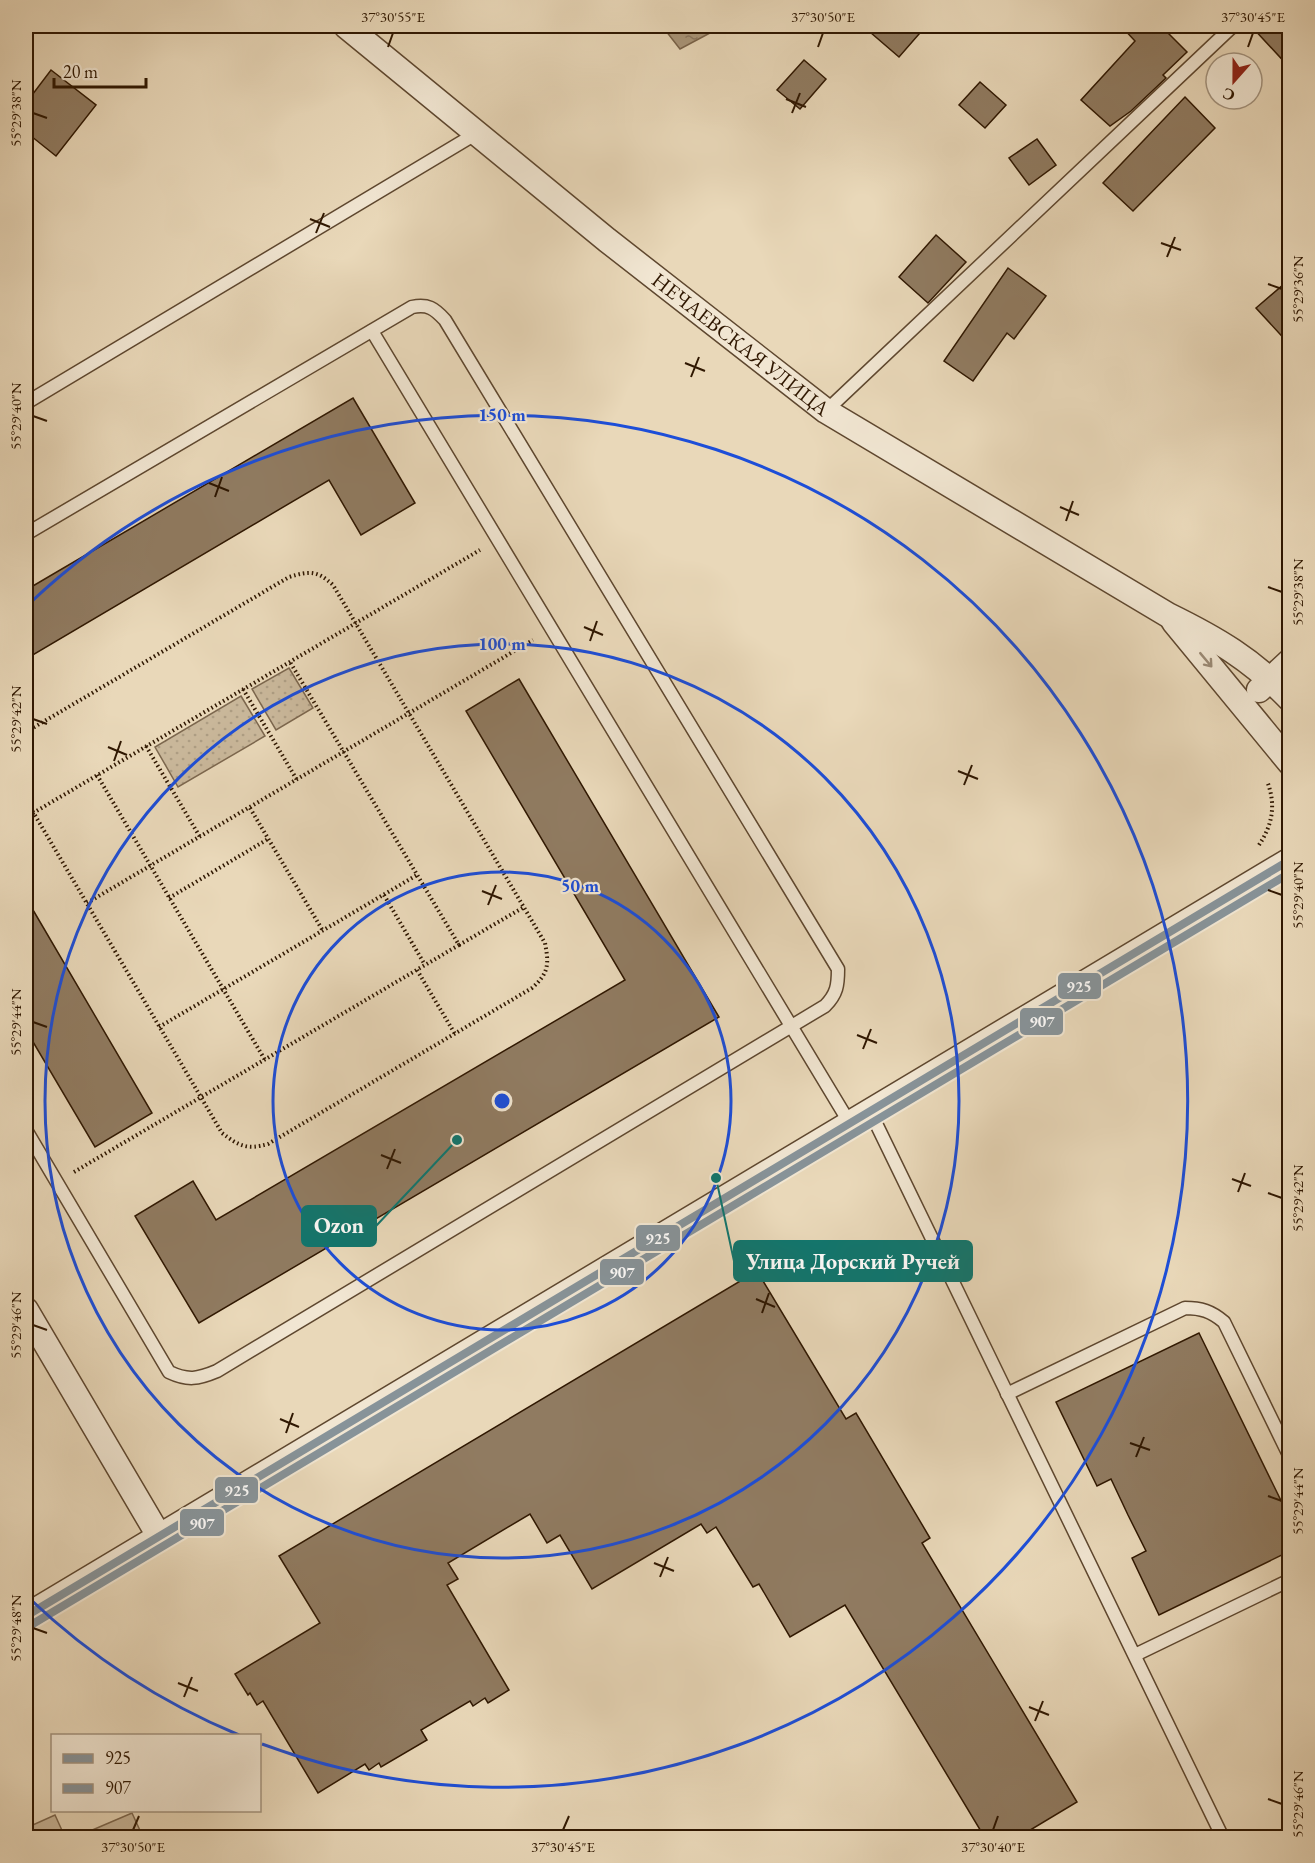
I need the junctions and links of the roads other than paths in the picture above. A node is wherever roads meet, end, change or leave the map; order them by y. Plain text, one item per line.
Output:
1 (346, 26) edge
2 (1233, 26) edge
3 (477, 133) junction
4 (372, 331) junction
5 (26, 403) edge
6 (826, 411) junction
7 (26, 534) edge
8 (1168, 615) junction
9 (1290, 661) edge
10 (1265, 684) junction
11 (1290, 699) edge
12 (1290, 763) edge
13 (1290, 860) edge
14 (792, 1026) junction
15 (859, 1115) junction
16 (26, 1130) edge
17 (26, 1310) edge
18 (1007, 1394) junction
19 (1290, 1457) edge
20 (159, 1536) junction
21 (1290, 1580) edge
22 (26, 1616) edge
23 (1135, 1655) junction
24 (1223, 1838) edge

1 - 3 street, НЕЧАЕВСКАЯ УЛИЦА
2 - 6 lane
3 - 5 lane
3 - 6 street, НЕЧАЕВСКАЯ УЛИЦА
4 - 7 lane
4 - 14 lane
4 - 14 lane
6 - 8 street, НЕЧАЕВСКАЯ УЛИЦА
8 - 10 street, НЕЧАЕВСКАЯ УЛИЦА
8 -> 12 street, НЕЧАЕВСКАЯ УЛИЦА
9 - 10 street
10 - 11 street, НЕЧАЕВСКАЯ УЛИЦА
13 - 15 street
14 - 15 lane
14 - 16 lane
15 - 18 lane
15 - 20 street
17 - 20 street
18 - 19 lane
18 - 23 lane
20 - 22 street
21 - 23 lane
23 - 24 lane

